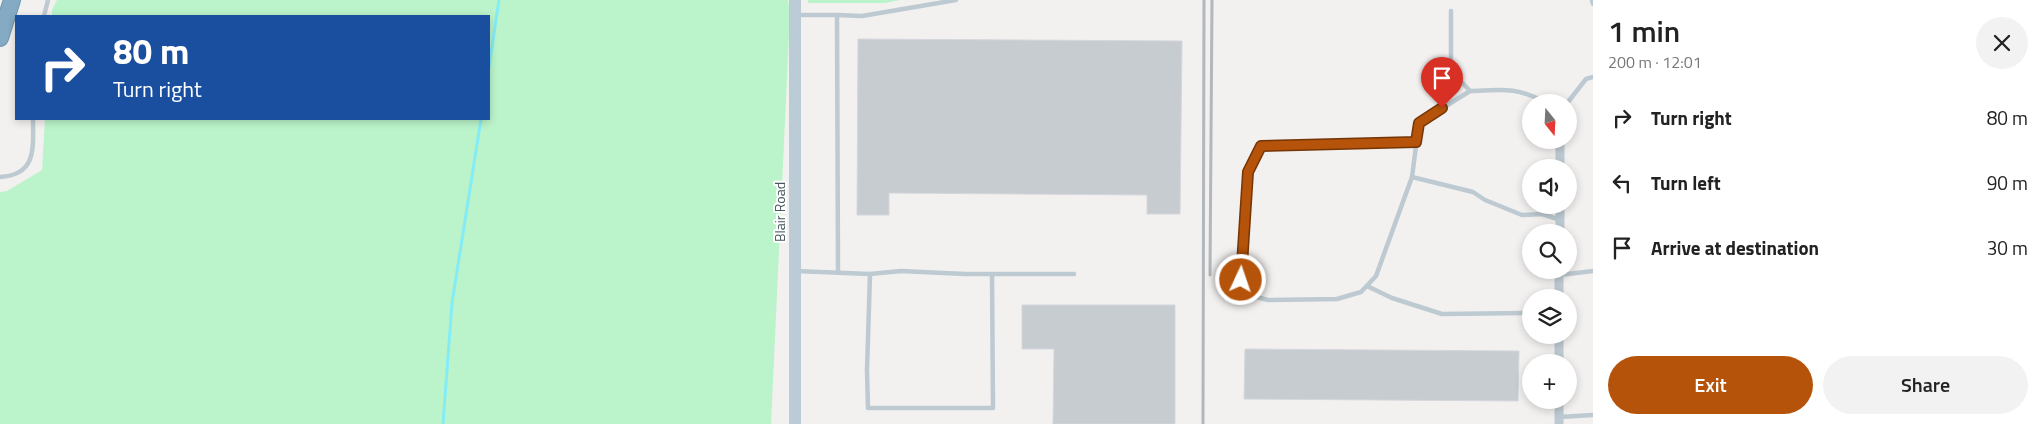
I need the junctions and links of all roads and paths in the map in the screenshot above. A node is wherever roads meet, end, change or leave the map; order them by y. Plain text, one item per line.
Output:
1 (12, 0) edge
2 (48, 0) edge
3 (795, 0) edge
4 (956, 0) edge
5 (1592, 0) edge
6 (1593, 4) edge
7 (1451, 11) dead end
8 (795, 14) junction
9 (44, 15) edge
10 (837, 15) junction
11 (0, 38) edge
12 (1593, 77) edge
13 (1470, 91) junction
14 (1530, 94) edge
15 (1574, 94) edge
16 (34, 120) edge
17 (1416, 142) junction
18 (0, 177) edge
19 (1412, 177) junction
20 (1560, 214) edge
21 (1560, 220) junction
22 (1560, 224) edge
23 (795, 270) junction
24 (838, 271) junction
25 (1577, 271) edge
26 (1593, 271) edge
27 (870, 274) junction
28 (992, 274) junction
29 (1074, 274) dead end
30 (1367, 286) junction
31 (1522, 313) edge
32 (1593, 415) edge
33 (1559, 421) edge
34 (795, 424) edge

1 - 11 highway
2 - 9 lane
3 - 8 street, Blair Road
4 - 10 lane
5 - 6 lane
7 - 13 lane
8 - 10 lane
8 - 23 street, Blair Road
10 - 24 lane
12 - 15 lane
13 - 14 lane
13 - 17 lane
16 - 18 lane
17 - 19 lane
17 - 30 lane
19 - 21 lane
19 - 30 lane
20 - 21 street
21 - 22 street
23 - 24 lane
23 - 34 street, Blair Road
24 - 27 lane
25 - 26 lane
27 - 28 lane
27 - 28 lane
28 - 29 lane
30 - 31 lane
32 - 33 lane

